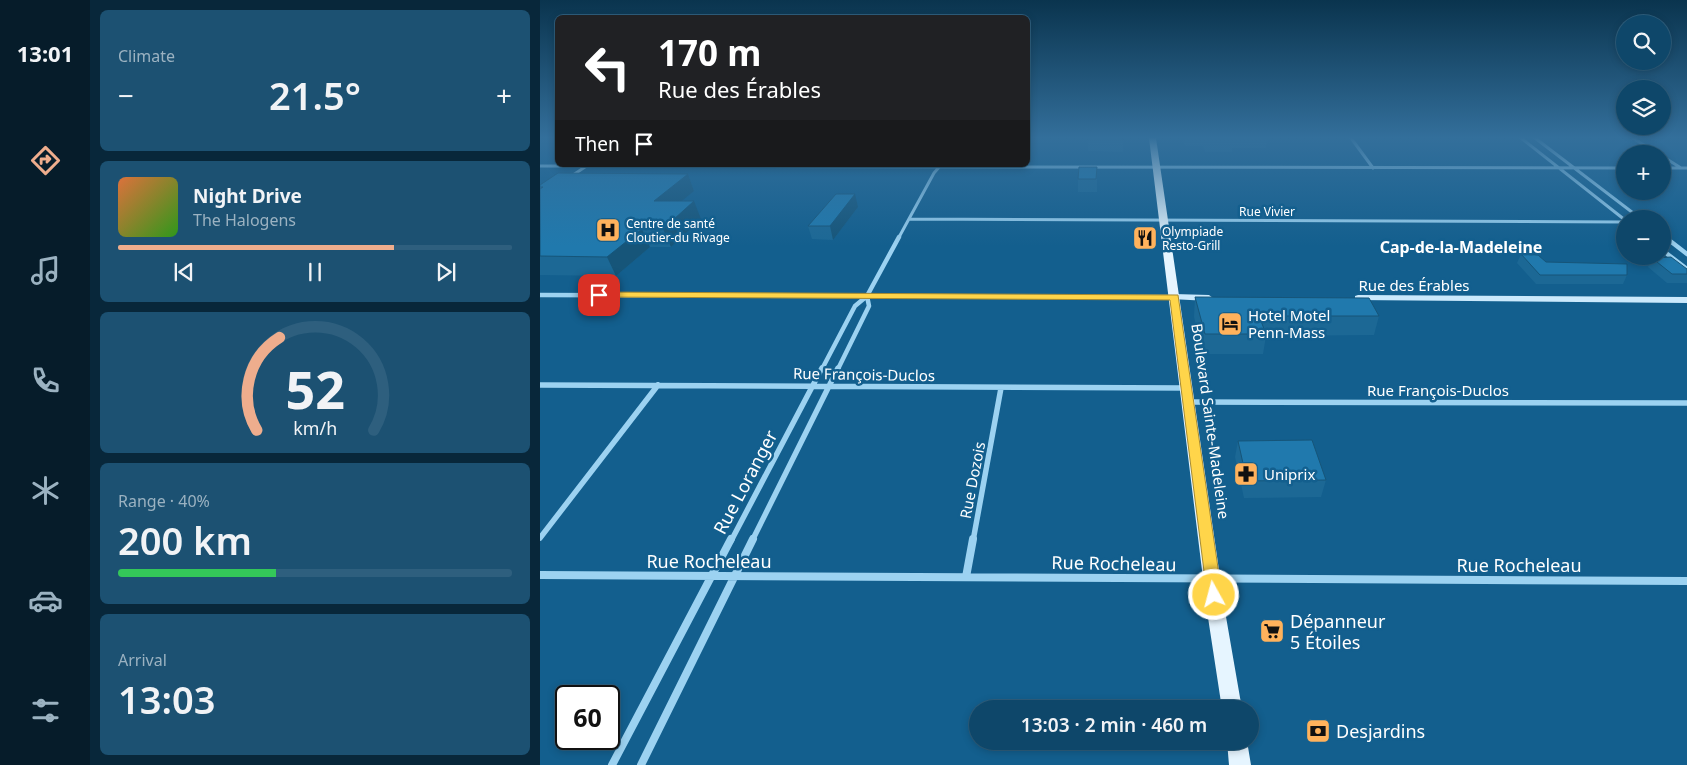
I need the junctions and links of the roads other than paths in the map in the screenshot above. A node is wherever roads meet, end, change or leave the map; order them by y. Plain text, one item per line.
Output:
1 (575, 174) edge
2 (934, 174) edge
3 (1157, 174) edge
4 (1566, 174) edge
5 (1581, 174) edge
6 (566, 180) edge
7 (1629, 210) edge
8 (1616, 214) edge
9 (909, 219) junction
10 (1164, 220) junction
11 (1616, 221) edge
12 (1671, 242) edge
13 (1687, 254) edge
14 (1671, 257) edge
15 (1687, 269) edge
16 (540, 295) edge
17 (867, 296) junction
18 (1174, 298) junction
19 (1221, 298) edge
20 (1350, 298) edge
21 (1687, 300) edge
22 (540, 385) edge
23 (658, 386) junction
24 (812, 386) junction
25 (829, 386) junction
26 (1001, 388) junction
27 (1188, 395) junction
28 (1687, 403) edge
29 (540, 538) edge
30 (540, 575) edge
31 (711, 576) junction
32 (735, 577) junction
33 (966, 577) junction
34 (1212, 579) junction
35 (1687, 581) edge
36 (1231, 700) edge
37 (1238, 750) edge
38 (612, 765) edge
39 (641, 765) edge
40 (1240, 765) edge

1 - 6 street
2 - 9 street, Rue Loranger
3 - 10 main road, Boulevard Sainte-Madeleine
4 - 8 street
5 - 7 street
9 - 10 street, Rue Vivier
9 - 17 street, Rue Loranger
10 - 11 street, Rue Vivier
10 - 18 main road, Boulevard Sainte-Madeleine
12 - 13 street
14 - 15 street
16 - 17 street
17 - 18 street
17 - 24 street, Rue Loranger
17 - 25 street, Rue Loranger
18 - 19 street
18 - 27 main road, Boulevard Sainte-Madeleine
20 - 21 street, Rue des Érables
22 - 23 street, Rue François-Duclos
23 - 24 street, Rue François-Duclos
23 - 29 street
24 - 25 street, Rue François-Duclos
24 - 31 street, Rue Loranger
25 - 26 street, Rue François-Duclos
25 - 32 street, Rue Loranger
26 - 27 street, Rue François-Duclos
26 - 33 street, Rue Dozois
27 - 28 street, Rue François-Duclos
27 - 34 main road, Boulevard Sainte-Madeleine
30 - 31 street, Rue Rocheleau
31 - 32 street, Rue Rocheleau
31 - 38 street, Rue Loranger
32 - 33 street, Rue Rocheleau
32 - 39 street, Rue Loranger
33 - 34 street, Rue Rocheleau
34 - 35 street, Rue Rocheleau
34 - 36 main road, Boulevard Sainte-Madeleine
37 - 40 main road

